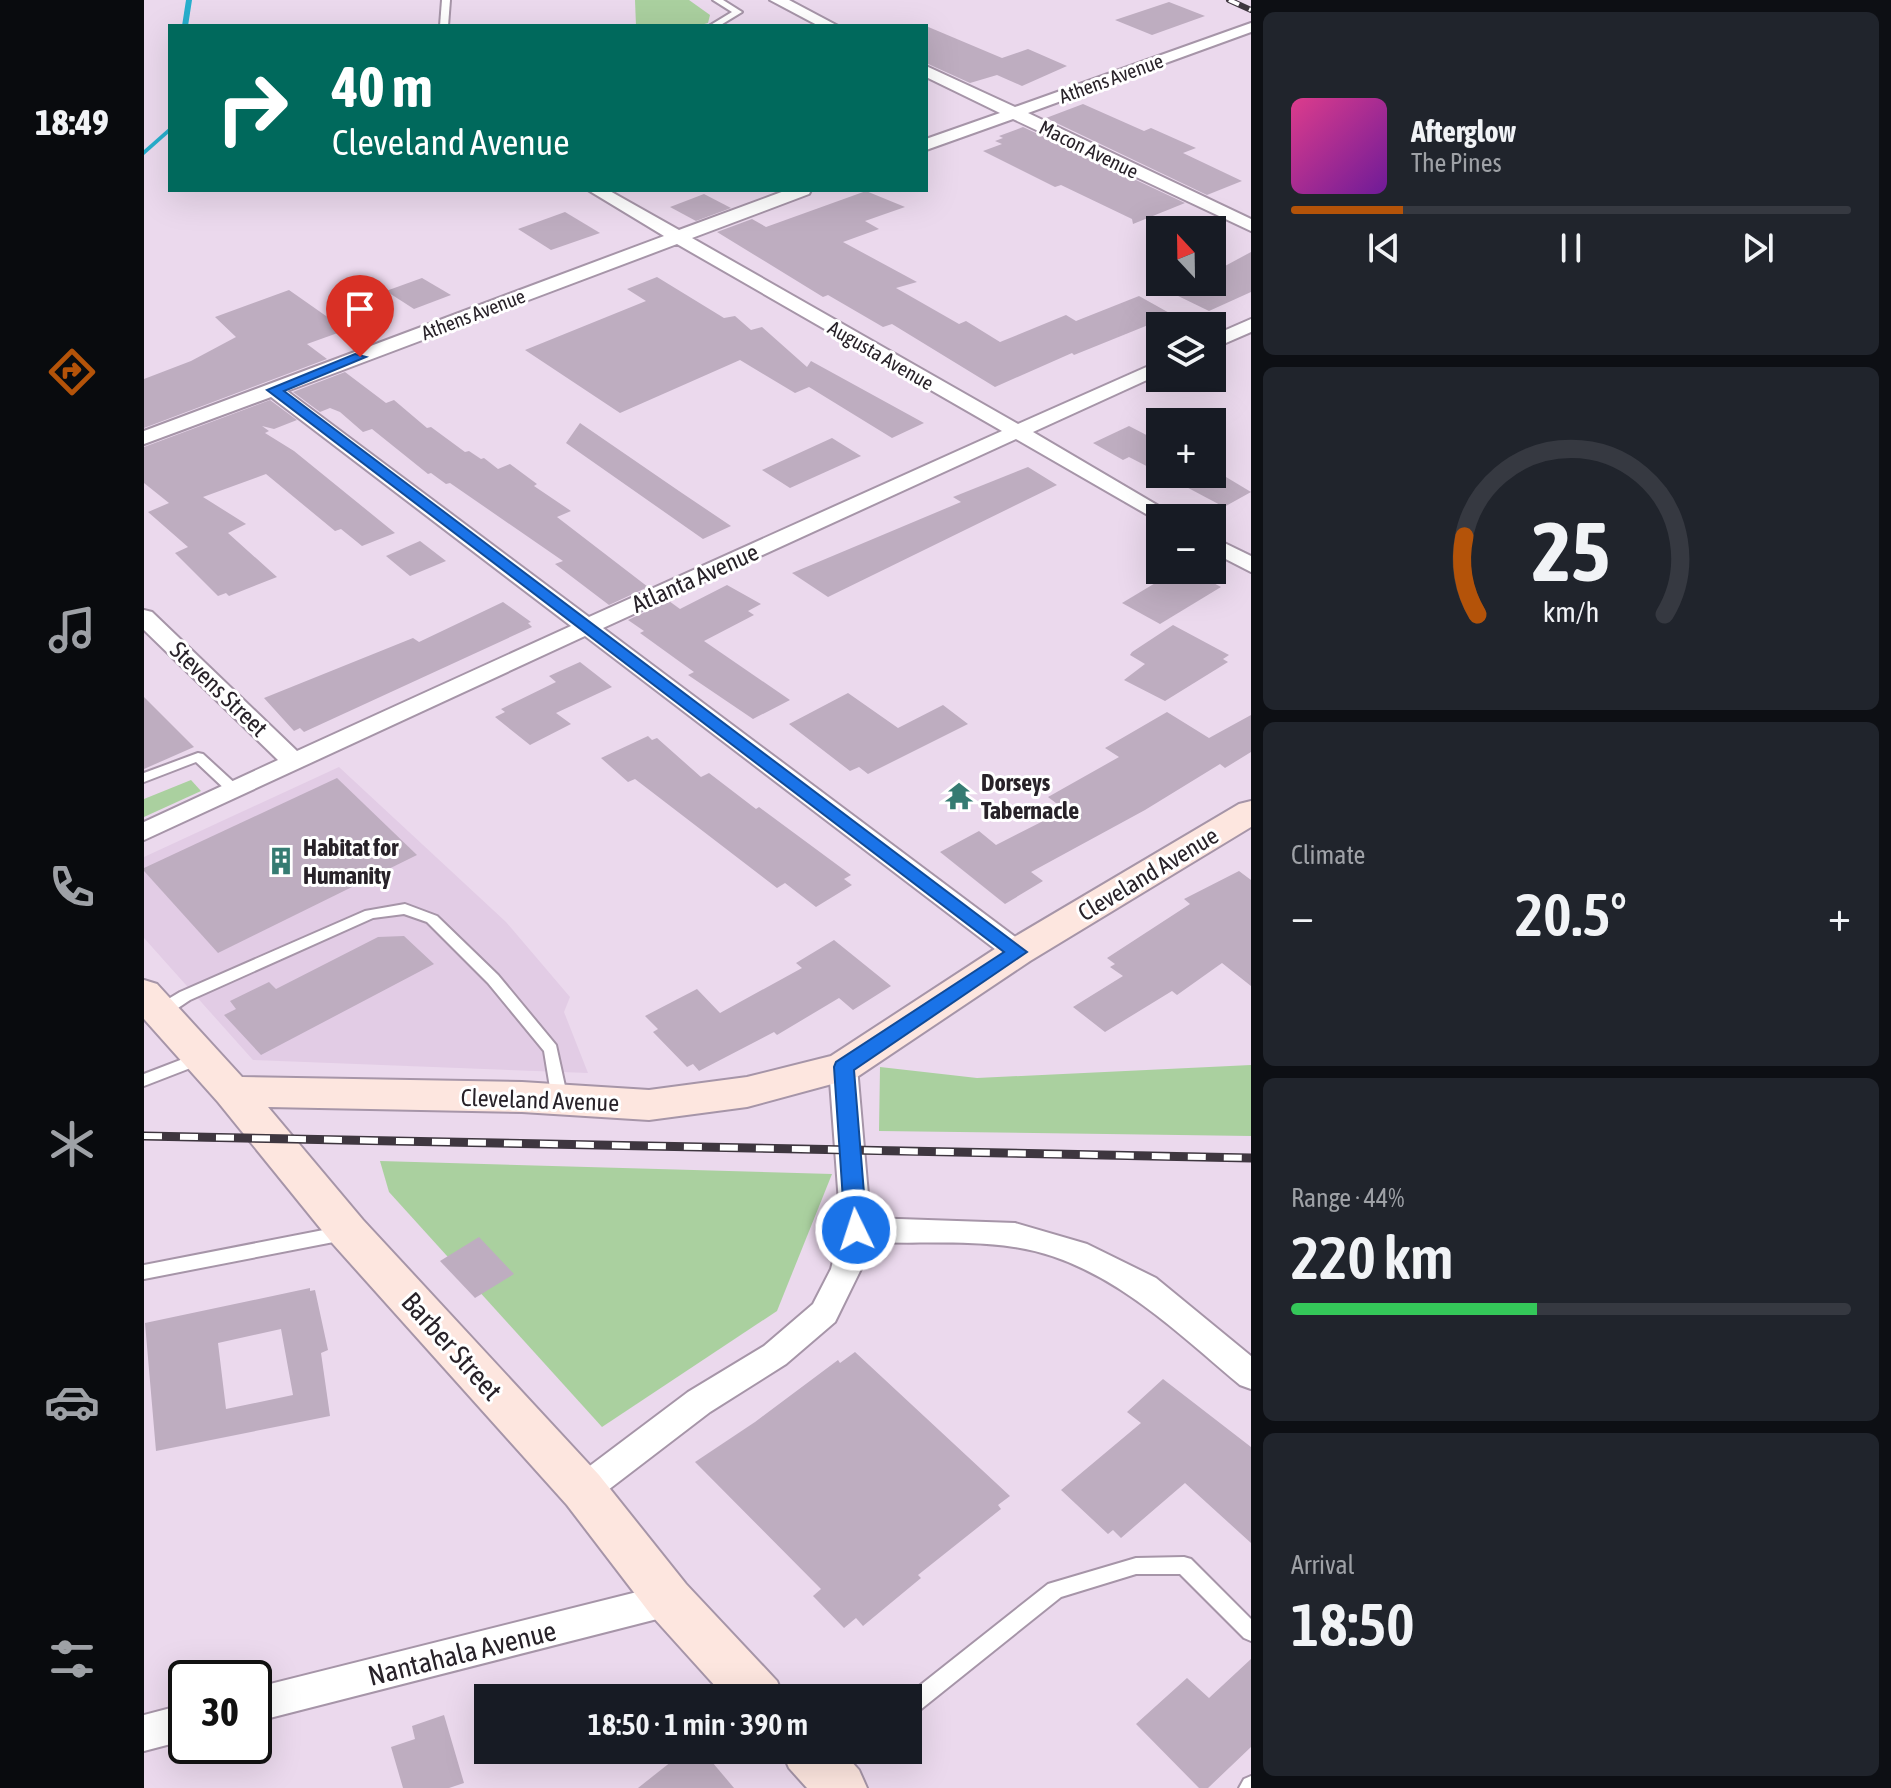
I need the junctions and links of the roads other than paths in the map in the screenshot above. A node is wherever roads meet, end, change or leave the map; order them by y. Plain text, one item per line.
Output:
1 (446, 0) edge
2 (717, 0) edge
3 (777, 0) edge
4 (813, 18) junction
5 (444, 24) edge
6 (717, 24) edge
7 (790, 24) edge
8 (826, 24) edge
9 (1251, 27) edge
10 (928, 72) edge
11 (1014, 113) junction
12 (928, 144) edge
13 (599, 192) edge
14 (797, 192) edge
15 (1251, 226) edge
16 (673, 237) junction
17 (1246, 333) edge
18 (1226, 339) edge
19 (1146, 373) edge
20 (274, 390) junction
21 (1016, 432) junction
22 (144, 438) edge
23 (1146, 506) edge
24 (1226, 551) edge
25 (1251, 565) edge
26 (145, 619) edge
27 (588, 626) junction
28 (294, 762) junction
29 (144, 778) edge
30 (234, 790) junction
31 (1251, 812) edge
32 (144, 832) edge
33 (1017, 952) junction
34 (152, 1002) edge
35 (201, 1058) junction
36 (843, 1067) junction
37 (144, 1080) edge
38 (232, 1092) junction
39 (560, 1100) junction
40 (856, 1230) junction
41 (348, 1232) junction
42 (144, 1272) edge
43 (1251, 1375) edge
44 (583, 1490) junction
45 (669, 1600) junction
46 (1251, 1632) edge
47 (746, 1684) edge
48 (922, 1696) edge
49 (272, 1700) edge
50 (168, 1727) edge
51 (144, 1733) edge

1 - 5 lane
2 - 6 lane
3 - 4 street
4 - 7 street
4 - 8 street
9 - 11 street, Athens Avenue
10 - 11 street, Macon Avenue
11 - 12 street, Athens Avenue
11 - 15 street, Macon Avenue
13 - 16 street, Augusta Avenue
14 - 16 street, Athens Avenue
16 - 20 street, Athens Avenue
16 - 21 street, Augusta Avenue
17 - 18 street
19 - 21 street, Atlanta Avenue
20 - 22 street, Athens Avenue
20 - 27 street
21 - 23 street, Augusta Avenue
21 - 27 street, Atlanta Avenue
24 - 25 street
26 - 28 street, Stevens Street
27 - 28 street, Atlanta Avenue
27 - 33 street
28 - 30 street, Atlanta Avenue
29 - 30 lane
30 - 32 street, Atlanta Avenue
31 - 33 street, Cleveland Avenue
33 - 36 street, Cleveland Avenue
34 - 35 street, Barber Street
34 - 39 lane
35 - 37 lane
35 - 38 street, Barber Street
36 - 39 street, Cleveland Avenue
36 - 40 street
38 - 39 street, Cleveland Avenue
38 - 41 street, Barber Street
40 - 43 street
40 - 44 street
41 - 42 lane
41 - 44 street, Barber Street
44 - 45 street, Barber Street
45 - 47 street, Barber Street
45 - 49 street, Nantahala Avenue
46 - 48 lane
50 - 51 street

